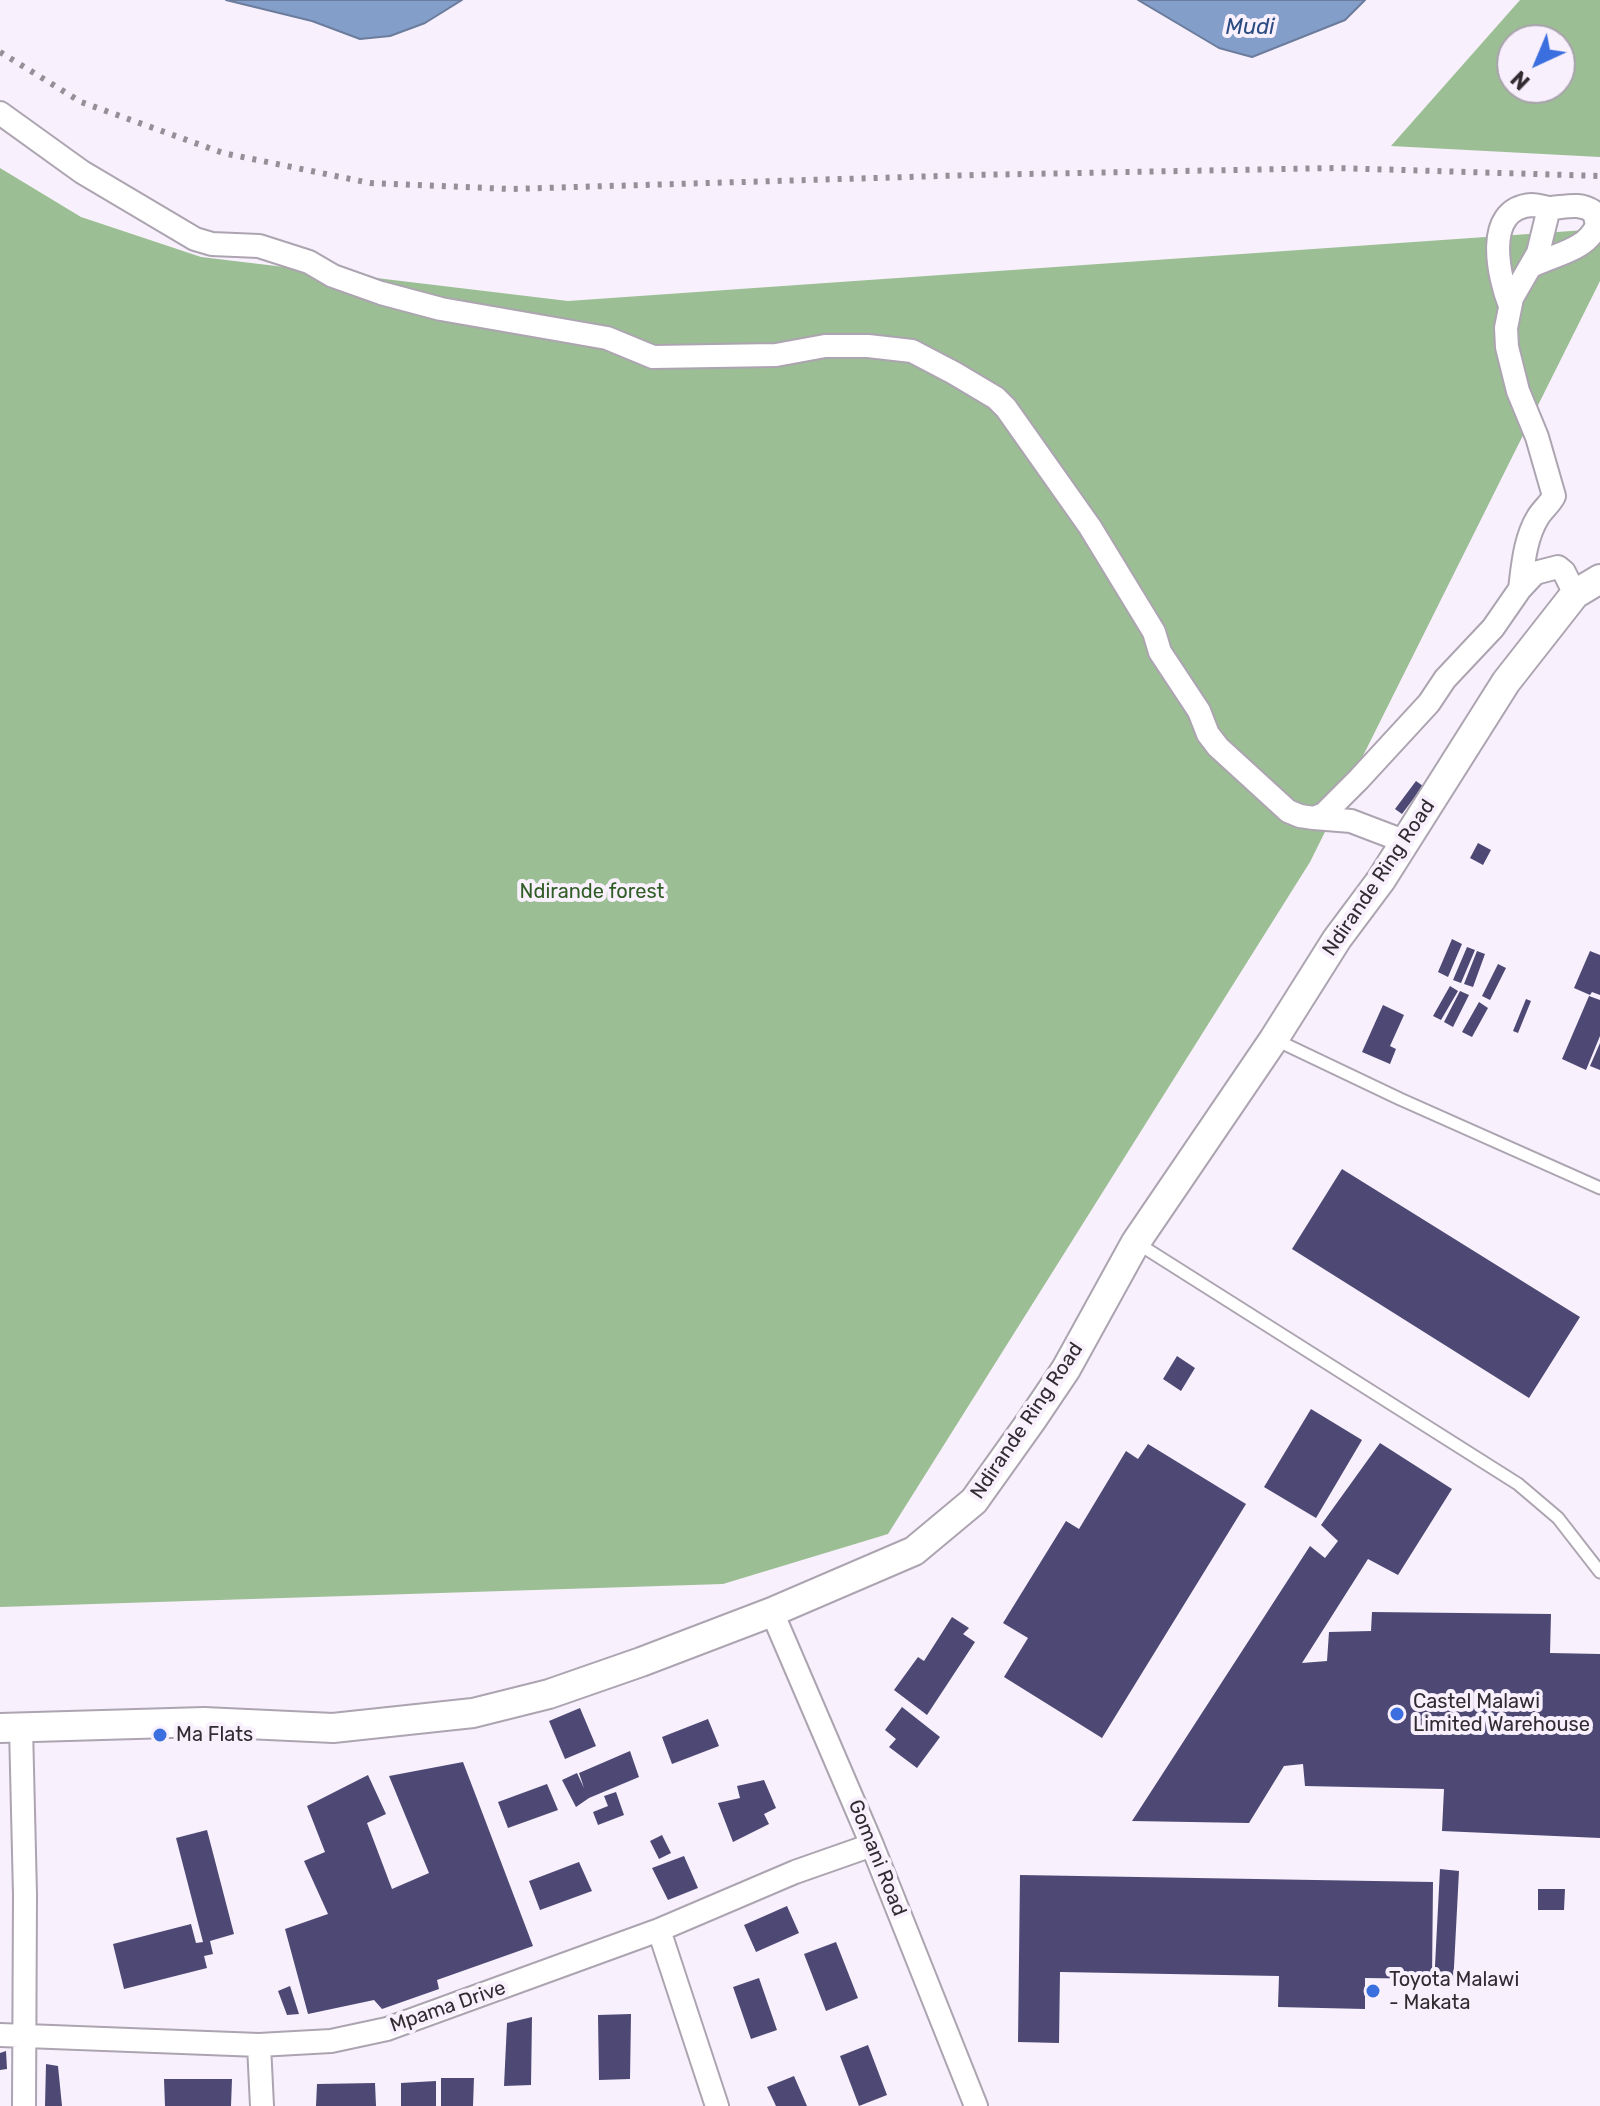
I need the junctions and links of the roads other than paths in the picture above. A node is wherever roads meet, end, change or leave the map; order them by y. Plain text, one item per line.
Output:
1 (0, 113) edge
2 (1549, 208) junction
3 (1534, 265) junction
4 (1510, 306) junction
5 (1600, 579) edge
6 (1520, 589) junction
7 (1575, 594) junction
8 (1314, 818) junction
9 (1406, 842) junction
10 (1274, 1039) junction
11 (1600, 1188) edge
12 (1136, 1242) junction
13 (1600, 1572) edge
14 (772, 1612) junction
15 (10, 1727) edge
16 (872, 1845) junction
17 (659, 1930) junction
18 (24, 2034) junction
19 (0, 2035) edge
20 (259, 2045) junction
21 (24, 2106) edge
22 (262, 2106) edge
23 (717, 2106) edge
24 (976, 2106) edge

1 - 8 street
2 - 3 street
2 - 3 street
2 - 4 street
3 - 4 street
4 - 6 street
5 - 7 street, Ndirande Ring Road
6 - 7 street
6 - 8 street
7 - 9 street, Ndirande Ring Road
8 - 9 street
9 - 10 street, Ndirande Ring Road
10 - 11 lane
10 - 12 street, Ndirande Ring Road
12 - 13 lane
12 - 14 street, Ndirande Ring Road
14 - 15 street, Ndirande Ring Road
14 - 16 street, Gomani Road
15 - 18 street
16 - 17 street, Mpama Drive
16 - 24 street, Gomani Road
17 - 20 street, Mpama Drive
17 - 23 street
18 - 19 street, Mpama Drive
18 - 20 street, Mpama Drive
18 - 21 street
20 - 22 street

